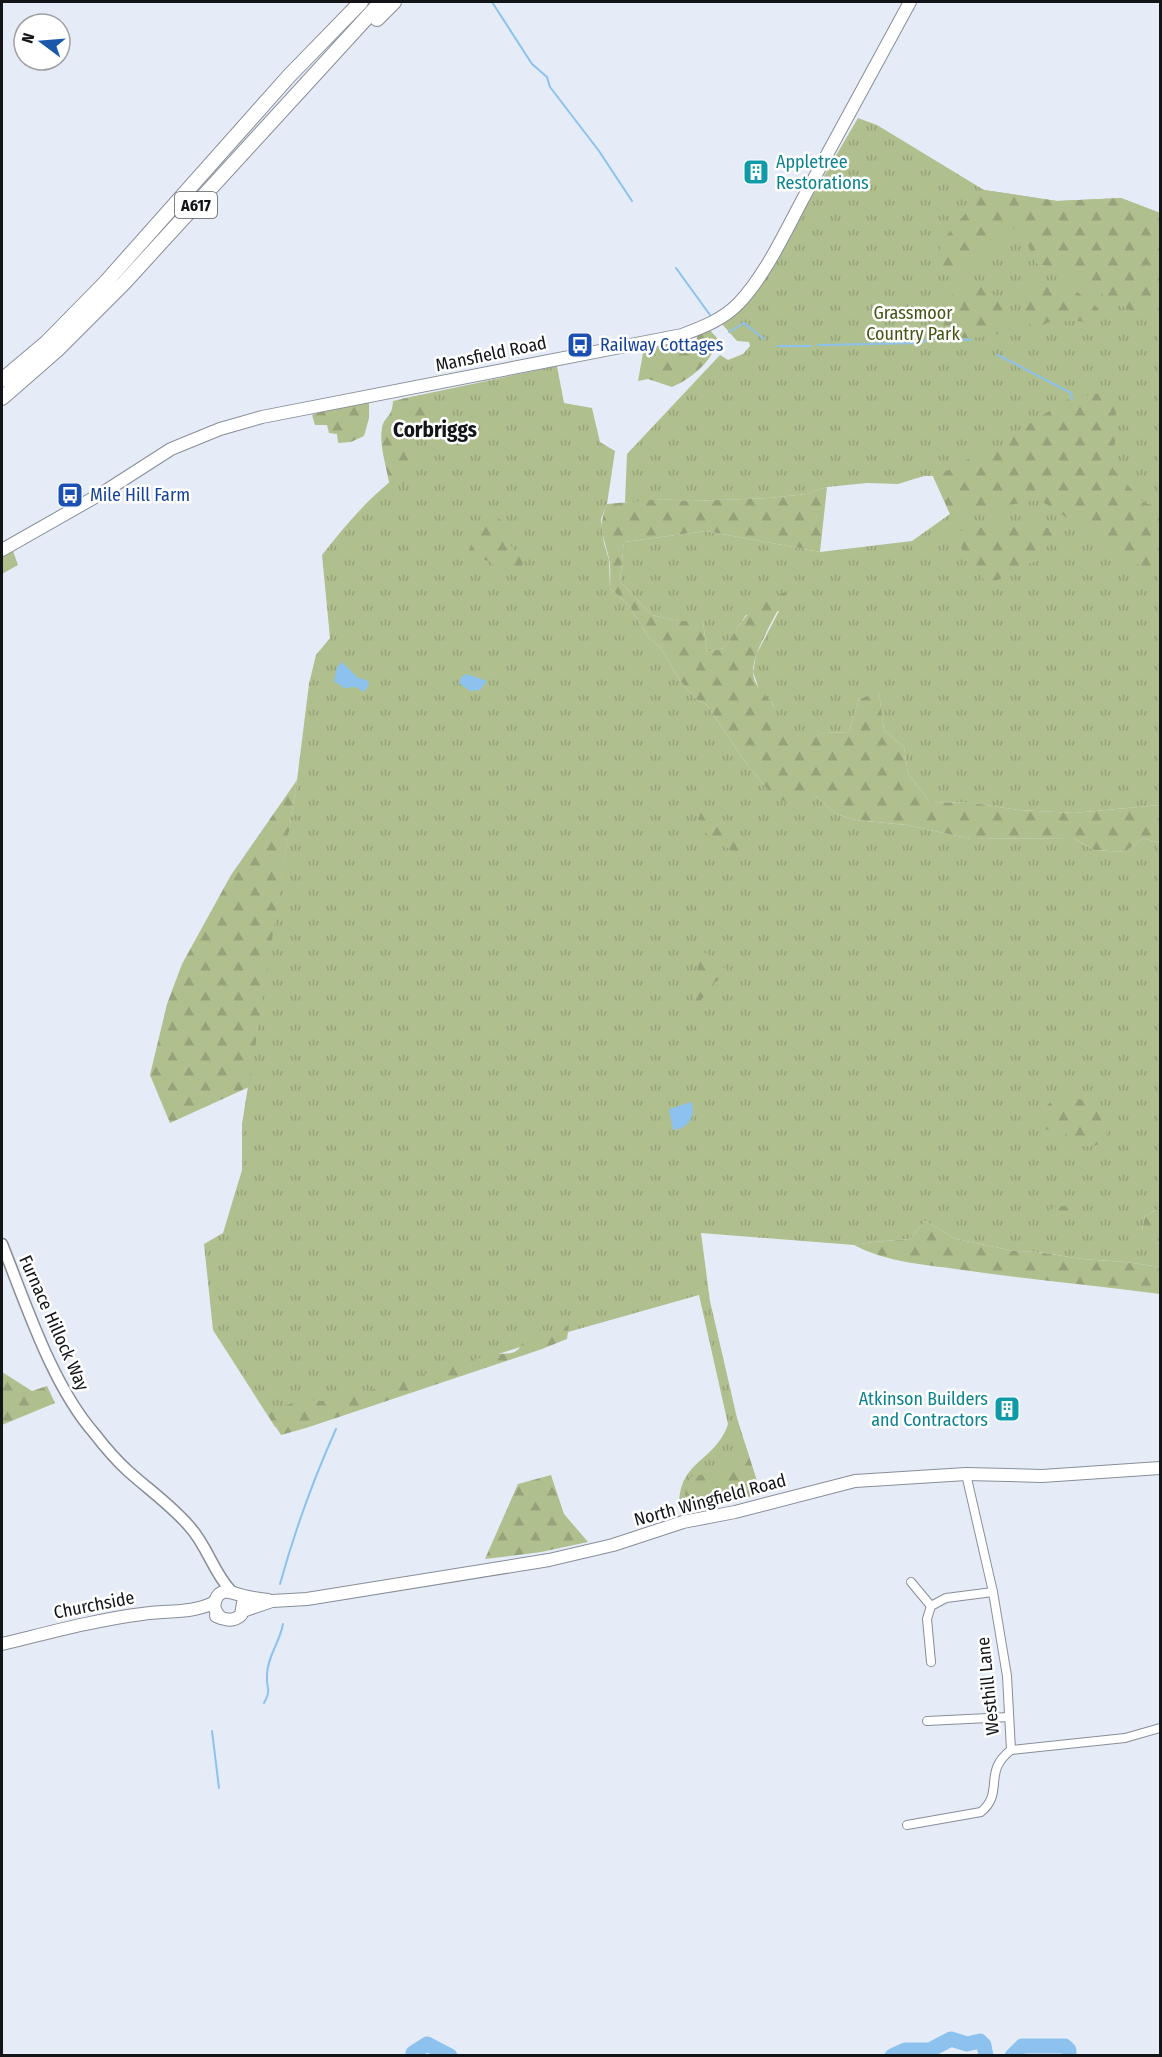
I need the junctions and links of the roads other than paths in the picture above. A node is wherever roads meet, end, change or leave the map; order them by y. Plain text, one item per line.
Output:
1 (361, 2) edge
2 (381, 2) edge
3 (394, 2) edge
4 (910, 2) edge
5 (331, 57) junction
6 (2, 380) edge
7 (2, 398) edge
8 (2, 550) edge
9 (2, 1244) edge
10 (1161, 1468) edge
11 (966, 1474) junction
12 (218, 1575) junction
13 (911, 1582) dead end
14 (993, 1592) junction
15 (235, 1593) junction
16 (216, 1599) junction
17 (272, 1601) junction
18 (931, 1606) junction
19 (194, 1610) junction
20 (243, 1611) junction
21 (221, 1618) junction
22 (2, 1644) edge
23 (931, 1662) dead end
24 (1009, 1717) junction
25 (927, 1722) dead end
26 (1161, 1728) edge
27 (1011, 1750) junction
28 (907, 1825) dead end

1 - 6 highway, A617
2 - 5 highway, A617
3 - 5 highway
4 - 8 main road, Mansfield Road
5 - 7 highway, A617
9 - 12 street, Furnace Hillock Way
10 - 11 main road, North Wingfield Road
11 - 14 street, Westhill Lane
11 - 17 main road, North Wingfield Road
12 - 15 street, Furnace Hillock Way
12 - 16 street, Furnace Hillock Way
13 - 18 street
14 - 18 street
14 - 24 street, Westhill Lane
15 - 16 main road
15 - 17 main road, North Wingfield Road
15 - 20 main road
16 - 19 main road, Churchside
16 - 21 main road
17 - 20 main road, North Wingfield Road
18 - 23 street
19 - 21 main road, Churchside
19 - 22 main road, Churchside
20 - 21 main road
24 - 25 street
24 - 27 street, Westhill Lane
26 - 27 street
27 - 28 street, Westhill Lane

